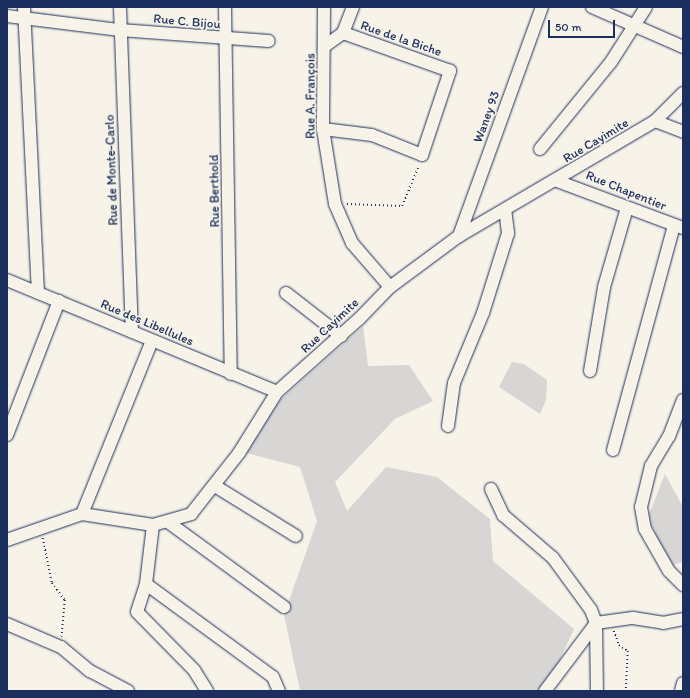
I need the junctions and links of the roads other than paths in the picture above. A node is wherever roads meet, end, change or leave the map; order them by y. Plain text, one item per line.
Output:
1 (120, 7) edge
2 (226, 7) edge
3 (324, 7) edge
4 (353, 7) edge
5 (542, 7) edge
6 (592, 7) edge
7 (646, 7) edge
8 (24, 13) edge
9 (7, 16) edge
10 (637, 25) junction
11 (120, 30) junction
12 (343, 33) junction
13 (227, 39) junction
14 (269, 41) dead end
15 (325, 46) junction
16 (683, 47) edge
17 (683, 93) edge
18 (655, 121) junction
19 (323, 129) junction
20 (683, 132) edge
21 (540, 149) dead end
22 (557, 181) junction
23 (627, 208) junction
24 (505, 210) junction
25 (678, 227) edge
26 (459, 236) junction
27 (7, 280) edge
28 (390, 287) junction
29 (38, 293) junction
30 (286, 293) dead end
31 (59, 301) junction
32 (132, 332) junction
33 (341, 336) junction
34 (152, 340) junction
35 (590, 371) dead end
36 (231, 374) junction
37 (277, 392) junction
38 (683, 400) edge
39 (448, 426) dead end
40 (678, 432) edge
41 (7, 435) edge
42 (613, 450) dead end
43 (215, 486) junction
44 (491, 489) dead end
45 (82, 514) junction
46 (168, 522) junction
47 (153, 525) junction
48 (296, 536) dead end
49 (7, 540) edge
50 (146, 584) junction
51 (683, 585) edge
52 (284, 607) dead end
53 (683, 619) edge
54 (596, 623) junction
55 (7, 624) edge
56 (683, 683) edge
57 (128, 691) edge
58 (207, 691) edge
59 (279, 691) edge
60 (545, 691) edge
61 (597, 691) edge
62 (681, 691) edge

1 - 11 street, Rue de Monte-Carlo
2 - 13 street, Rue Berthold
3 - 15 street, Rue A. François
4 - 12 street
5 - 26 street, Waney 93
6 - 10 street
7 - 10 street
8 - 9 street, Rue C. Bijou
8 - 11 street, Rue C. Bijou
8 - 29 street
10 - 16 street
10 - 21 street
11 - 13 street, Rue C. Bijou
11 - 32 street, Rue de Monte-Carlo
12 - 15 street
12 - 19 street, Rue de la Biche
13 - 14 street, Rue C. Bijou
13 - 36 street, Rue Berthold
15 - 19 street, Rue A. François
17 - 18 street, Rue Cayimite
18 - 20 street
18 - 22 street, Rue Cayimite
19 - 28 street, Rue A. François
22 - 23 street, Rue Chapentier
22 - 24 street, Rue Cayimite
23 - 25 street, Rue Chapentier
23 - 35 street
24 - 26 street, Rue Cayimite
24 - 39 street
25 - 42 street
26 - 28 street, Rue Cayimite
27 - 29 street, Rue des Libellules
28 - 33 street, Rue Cayimite
29 - 31 street, Rue des Libellules
30 - 33 street
31 - 32 street, Rue des Libellules
31 - 41 street
32 - 34 street, Rue des Libellules
33 - 37 street, Rue Cayimite
34 - 36 street, Rue des Libellules
34 - 45 street
36 - 37 street, Rue des Libellules
37 - 43 street, Rue Cayimite
38 - 40 street
40 - 51 street
43 - 46 street, Rue Cayimite
43 - 48 street
44 - 54 street
45 - 47 street, Rue Cayimite
45 - 49 street
46 - 47 street, Rue Cayimite
46 - 52 street
47 - 50 street
50 - 58 street
50 - 59 street
53 - 54 street
54 - 60 street
54 - 61 street
55 - 57 street
56 - 62 street

